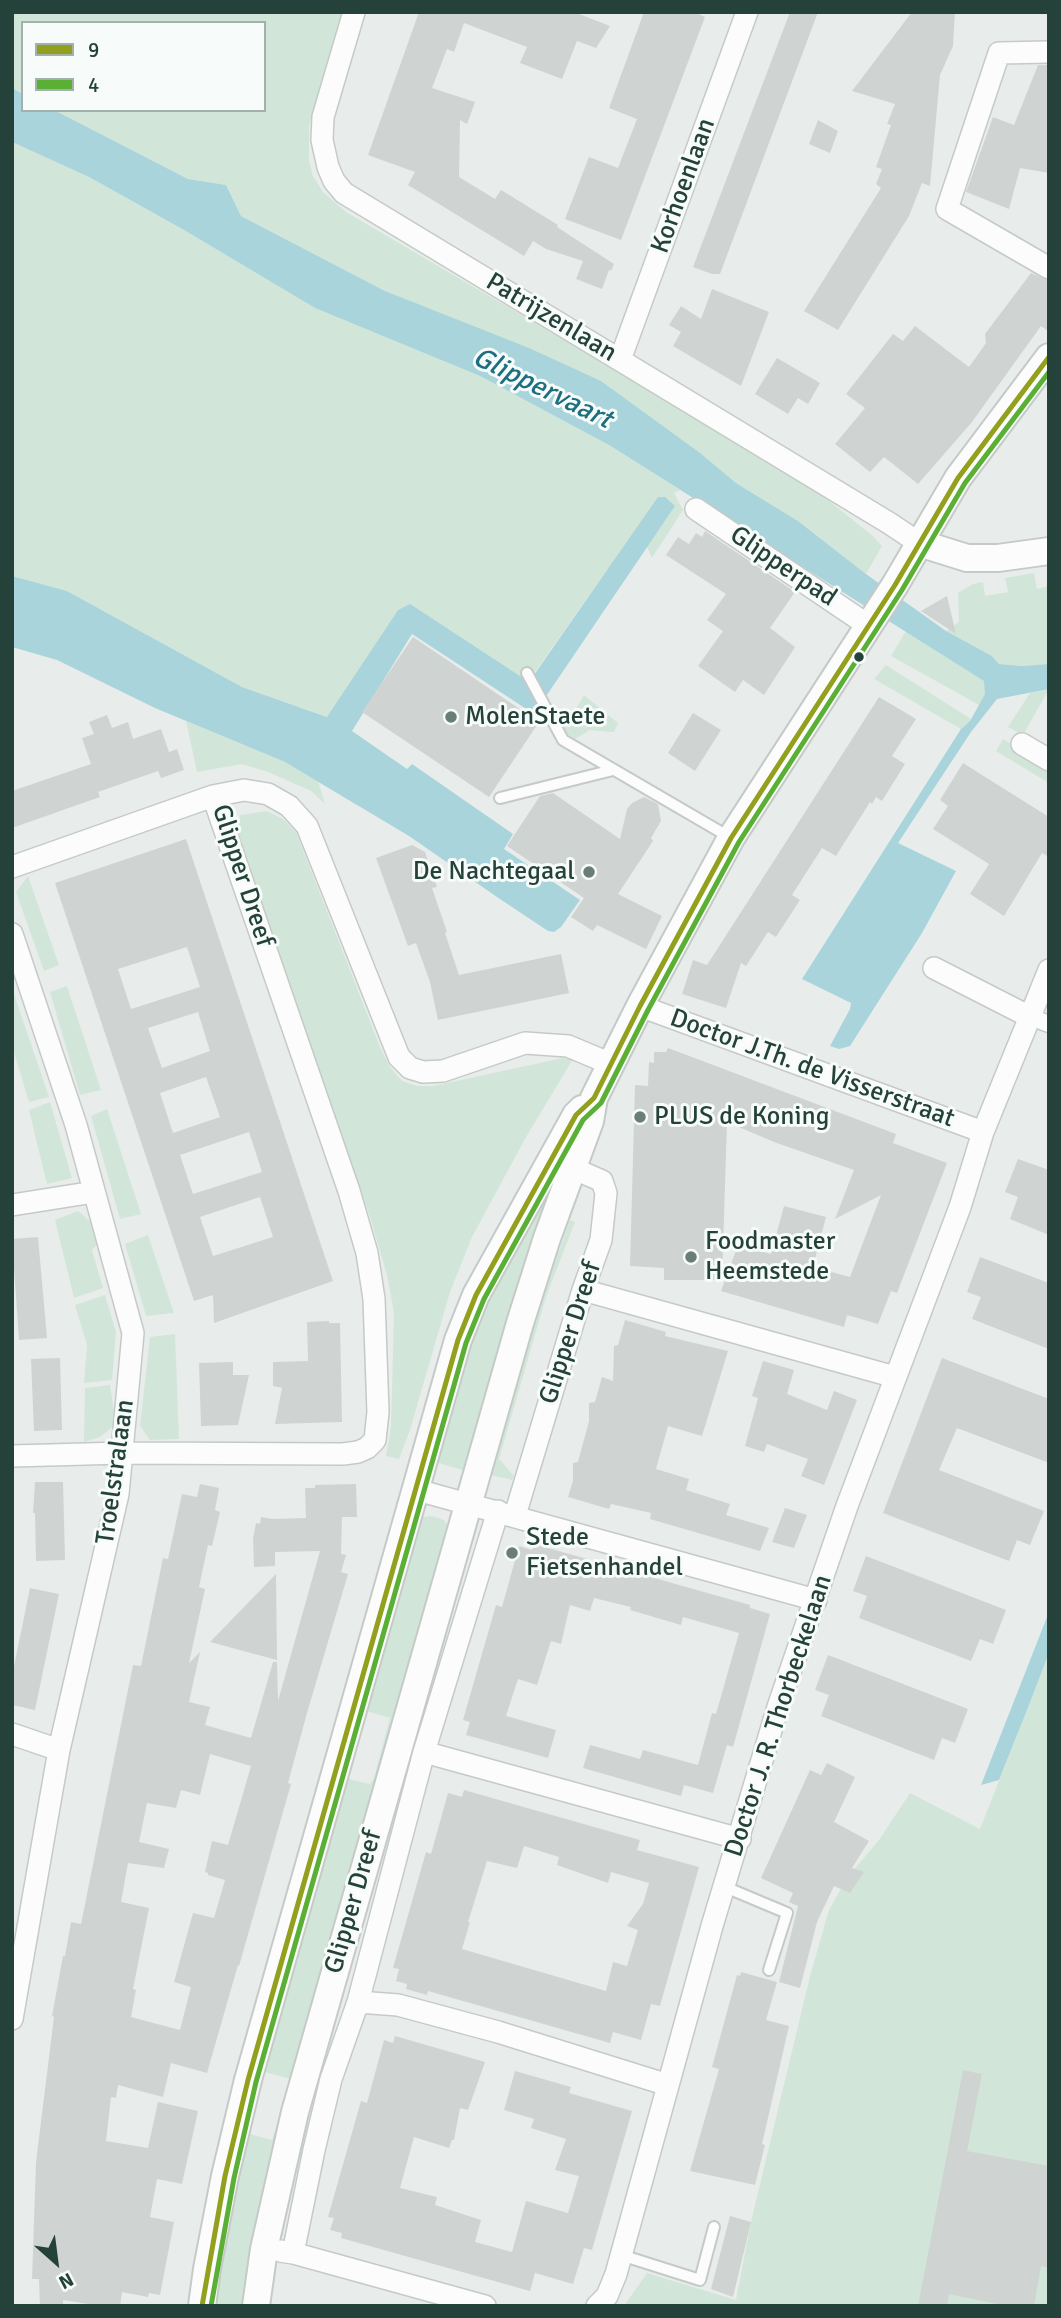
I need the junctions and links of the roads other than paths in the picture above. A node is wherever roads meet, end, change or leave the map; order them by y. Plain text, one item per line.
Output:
1 (354, 12) edge
2 (747, 12) edge
3 (1049, 52) edge
4 (1049, 268) edge
5 (1049, 357) edge
6 (620, 360) junction
7 (696, 509) dead end
8 (919, 543) junction
9 (1049, 551) edge
10 (869, 625) junction
11 (527, 673) dead end
12 (1022, 744) dead end
13 (1049, 761) edge
14 (613, 770) junction
15 (213, 796) junction
16 (500, 798) dead end
17 (731, 838) junction
18 (12, 867) edge
19 (12, 934) edge
20 (934, 968) dead end
21 (1049, 970) edge
22 (640, 1006) junction
23 (1039, 1020) edge
24 (611, 1064) junction
25 (983, 1132) junction
26 (562, 1164) junction
27 (94, 1192) junction
28 (12, 1205) edge
29 (583, 1290) junction
30 (895, 1377) junction
31 (122, 1453) junction
32 (12, 1455) edge
33 (417, 1490) junction
34 (468, 1503) junction
35 (506, 1513) junction
36 (816, 1600) junction
37 (12, 1734) edge
38 (59, 1749) junction
39 (424, 1752) junction
40 (740, 1839) junction
41 (724, 1887) junction
42 (769, 1970) dead end
43 (358, 2002) junction
44 (12, 2019) edge
45 (668, 2085) junction
46 (714, 2227) dead end
47 (264, 2249) junction
48 (293, 2253) junction
49 (621, 2255) junction
50 (202, 2306) edge
51 (256, 2306) edge
52 (485, 2306) edge
53 (597, 2306) edge

1 - 6 street, Patrijzenlaan
2 - 6 street, Korhoenlaan
3 - 4 street
5 - 8 street, Glipper Dreef
6 - 8 street, Patrijzenlaan
7 - 10 street, Glipperpad
8 - 9 street
8 - 10 street, Glipper Dreef
10 - 17 street, Glipper Dreef
11 - 14 lane
12 - 13 street
14 - 16 lane
14 - 17 lane
15 - 18 street
15 - 24 street, Glipper Dreef
15 - 31 street, Glipper Dreef
17 - 22 street, Glipper Dreef
19 - 27 street, Troelstralaan
20 - 23 street
21 - 23 street, Doctor J. R. Thorbeckelaan
22 - 24 street, Glipper Dreef
22 - 25 street, Doctor J.Th. de Visserstraat
23 - 25 street, Doctor J. R. Thorbeckelaan
24 - 26 street, Glipper Dreef
25 - 30 street, Doctor J. R. Thorbeckelaan
26 - 29 street, Glipper Dreef
26 - 33 street, Glipper Dreef
26 - 34 street, Glipper Dreef
27 - 28 street
27 - 31 street, Troelstralaan
29 - 30 street
29 - 35 street, Glipper Dreef
30 - 36 street, Doctor J. R. Thorbeckelaan
31 - 32 street
31 - 38 street, Troelstralaan
33 - 34 street
33 - 50 street, Glipper Dreef
34 - 35 street
34 - 47 street, Glipper Dreef
35 - 36 street
35 - 39 street, Glipper Dreef
36 - 40 street, Doctor J. R. Thorbeckelaan
37 - 38 street
38 - 44 street, Troelstralaan
39 - 40 street
39 - 43 street, Glipper Dreef
40 - 41 street, Doctor J. R. Thorbeckelaan
41 - 42 lane
41 - 45 street, Doctor J. R. Thorbeckelaan
43 - 45 street
43 - 48 street, Glipper Dreef
45 - 49 street, Doctor J. R. Thorbeckelaan
46 - 49 lane
47 - 48 street
47 - 51 street, Glipper Dreef
48 - 52 street
49 - 53 street, Doctor J. R. Thorbeckelaan

